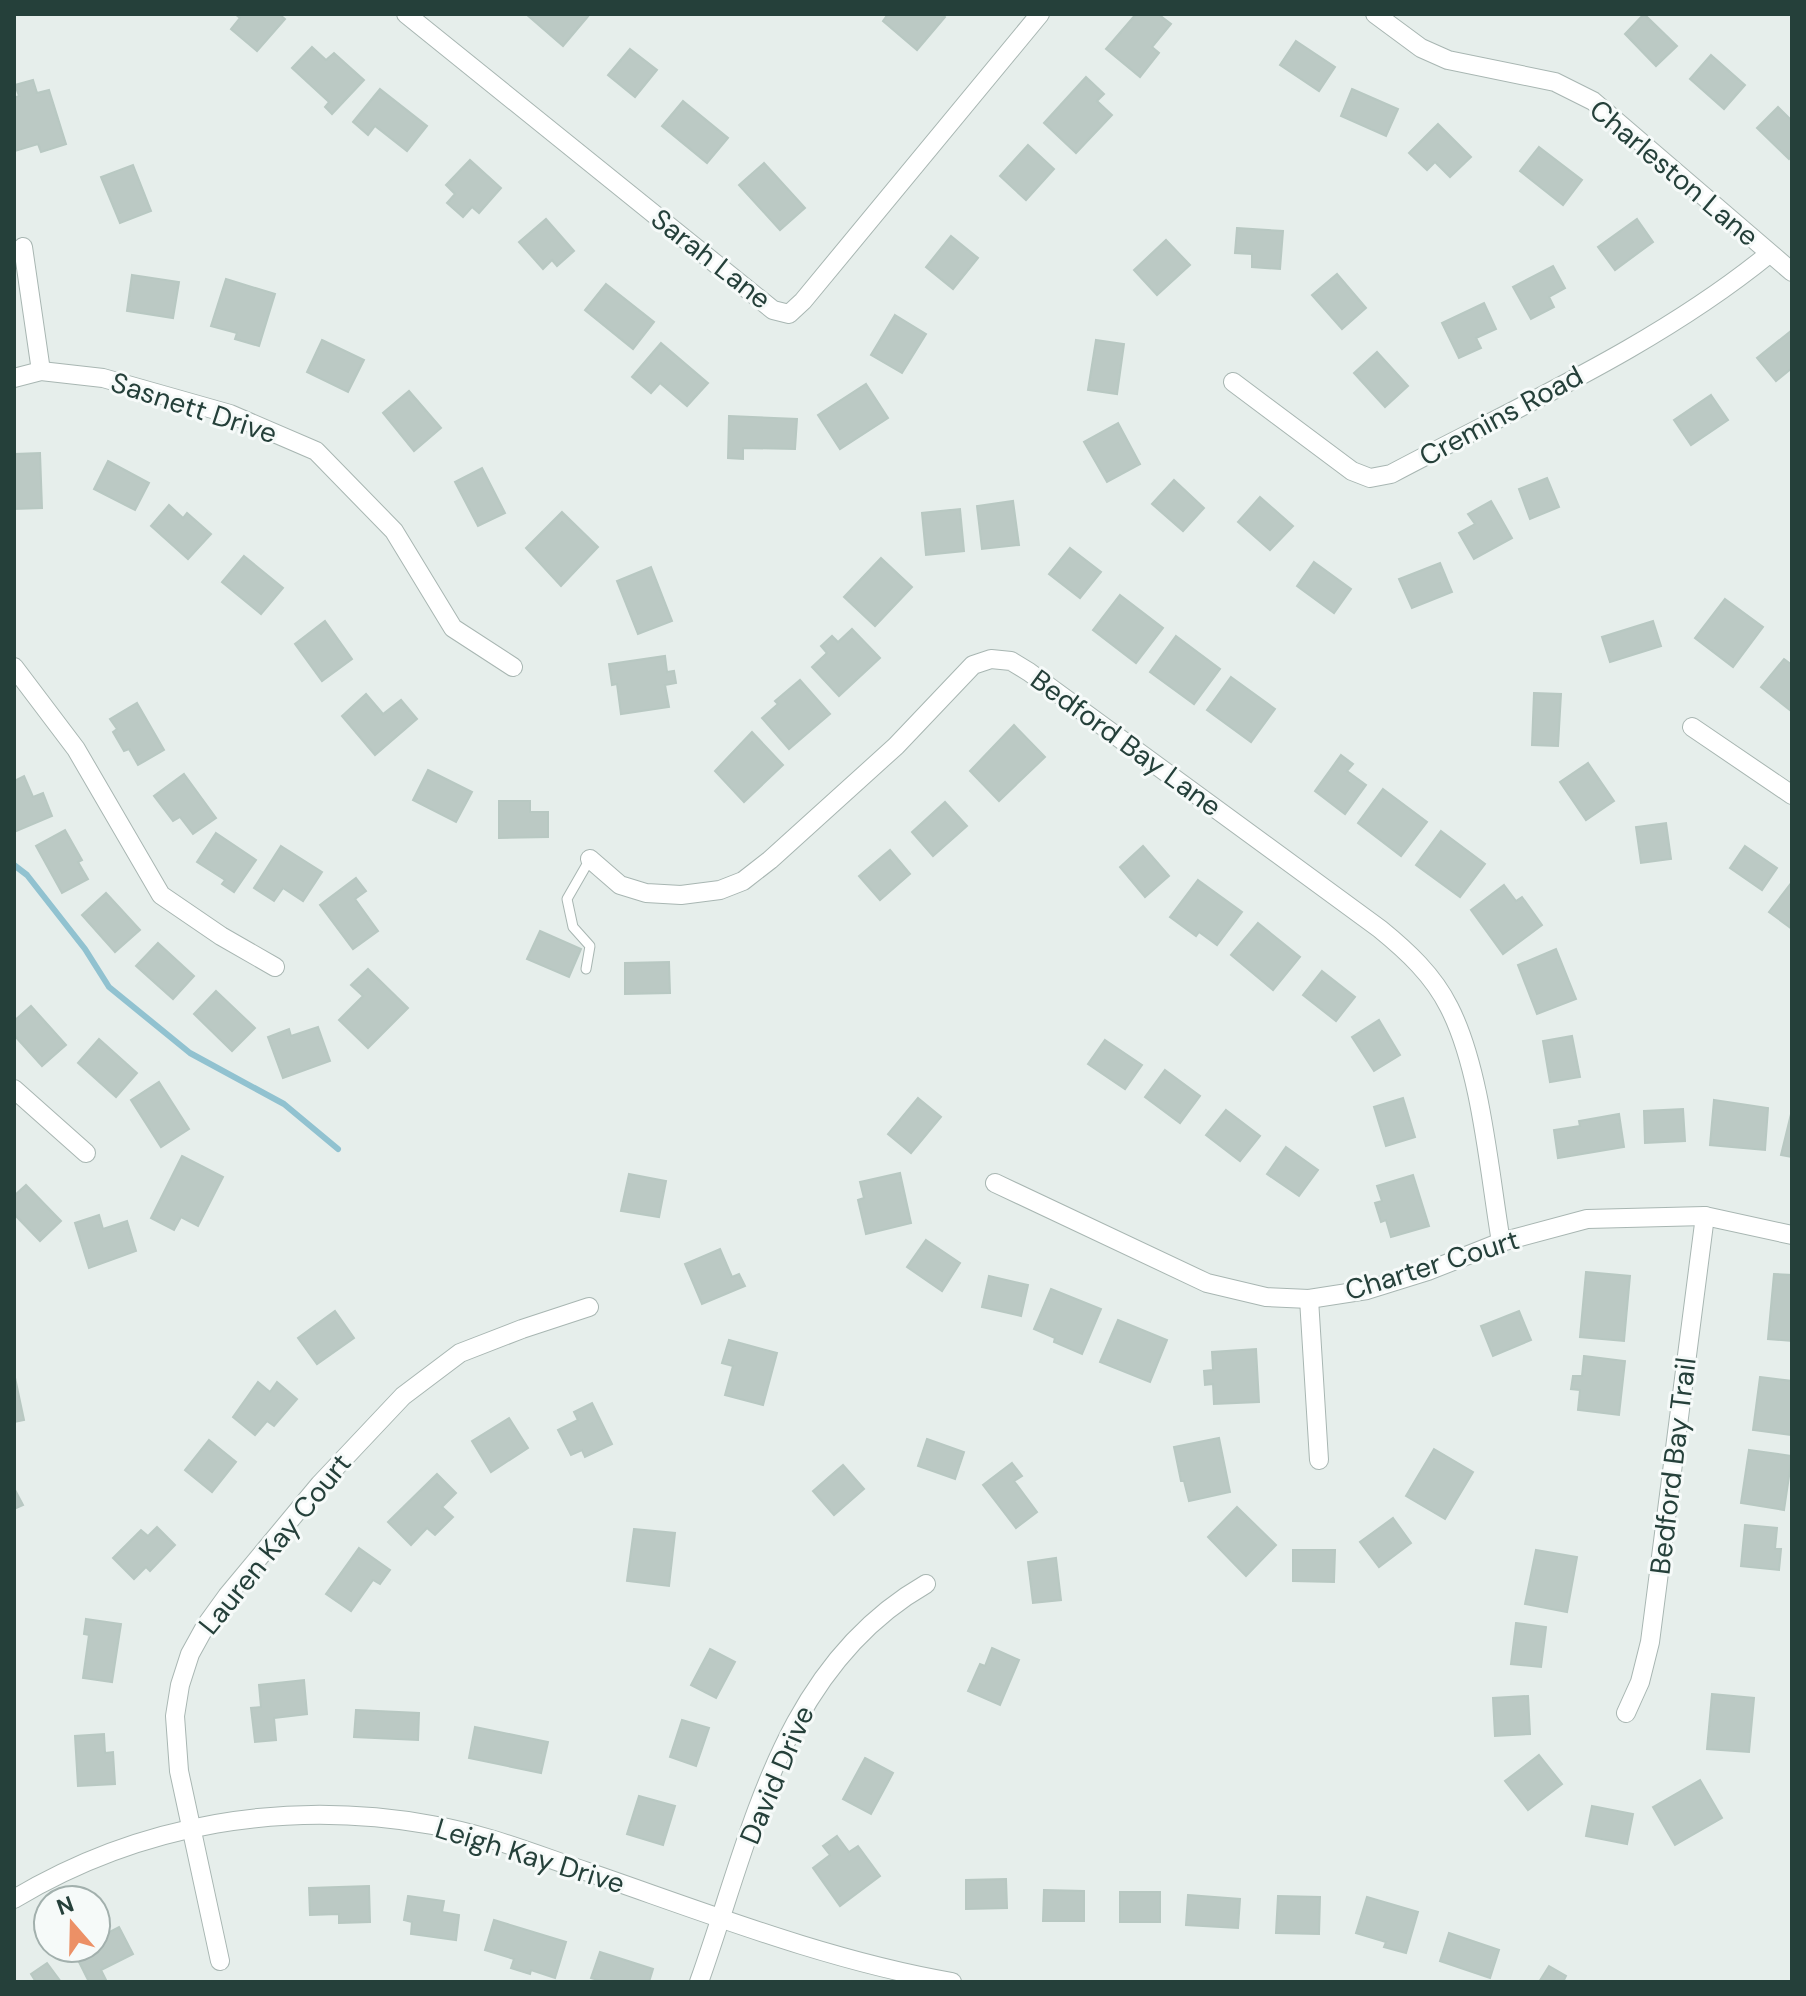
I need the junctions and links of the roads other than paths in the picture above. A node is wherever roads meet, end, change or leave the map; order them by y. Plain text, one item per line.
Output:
1 (406, 14) edge
2 (1040, 14) edge
3 (1375, 14) edge
4 (23, 247) dead end
5 (1769, 254) junction
6 (1792, 272) edge
7 (41, 371) junction
8 (14, 378) edge
9 (1233, 382) dead end
10 (14, 667) edge
11 (513, 667) dead end
12 (1692, 727) dead end
13 (1792, 795) edge
14 (590, 859) joint
15 (275, 967) dead end
16 (586, 969) dead end
17 (14, 1089) edge
18 (86, 1153) dead end
19 (995, 1183) dead end
20 (1705, 1216) junction
21 (1792, 1235) edge
22 (1501, 1242) junction
23 (1309, 1299) junction
24 (589, 1307) dead end
25 (1319, 1460) dead end
26 (926, 1584) dead end
27 (1626, 1713) dead end
28 (190, 1827) junction
29 (14, 1899) edge
30 (722, 1917) junction
31 (220, 1961) dead end
32 (699, 1982) edge
33 (952, 1982) edge

1 - 2 street, Sarah Lane
3 - 5 street, Charleston Lane
4 - 7 street
5 - 6 street, Charleston Lane
5 - 9 street, Cremins Road
7 - 8 street, Sasnett Drive
7 - 11 street, Sasnett Drive
10 - 15 street
12 - 13 street
14 - 16 lane
14 - 22 street, Bedford Bay Lane
17 - 18 street
19 - 23 street, Charter Court
20 - 21 street, Charter Court
20 - 22 street, Charter Court
20 - 27 street, Bedford Bay Trail
22 - 23 street, Charter Court
23 - 25 street
24 - 28 street, Lauren Kay Court
26 - 30 street, David Drive
28 - 29 street, Leigh Kay Drive
28 - 30 street, Leigh Kay Drive
28 - 31 street, Lauren Kay Court
30 - 32 street, David Drive
30 - 33 street, Leigh Kay Drive

